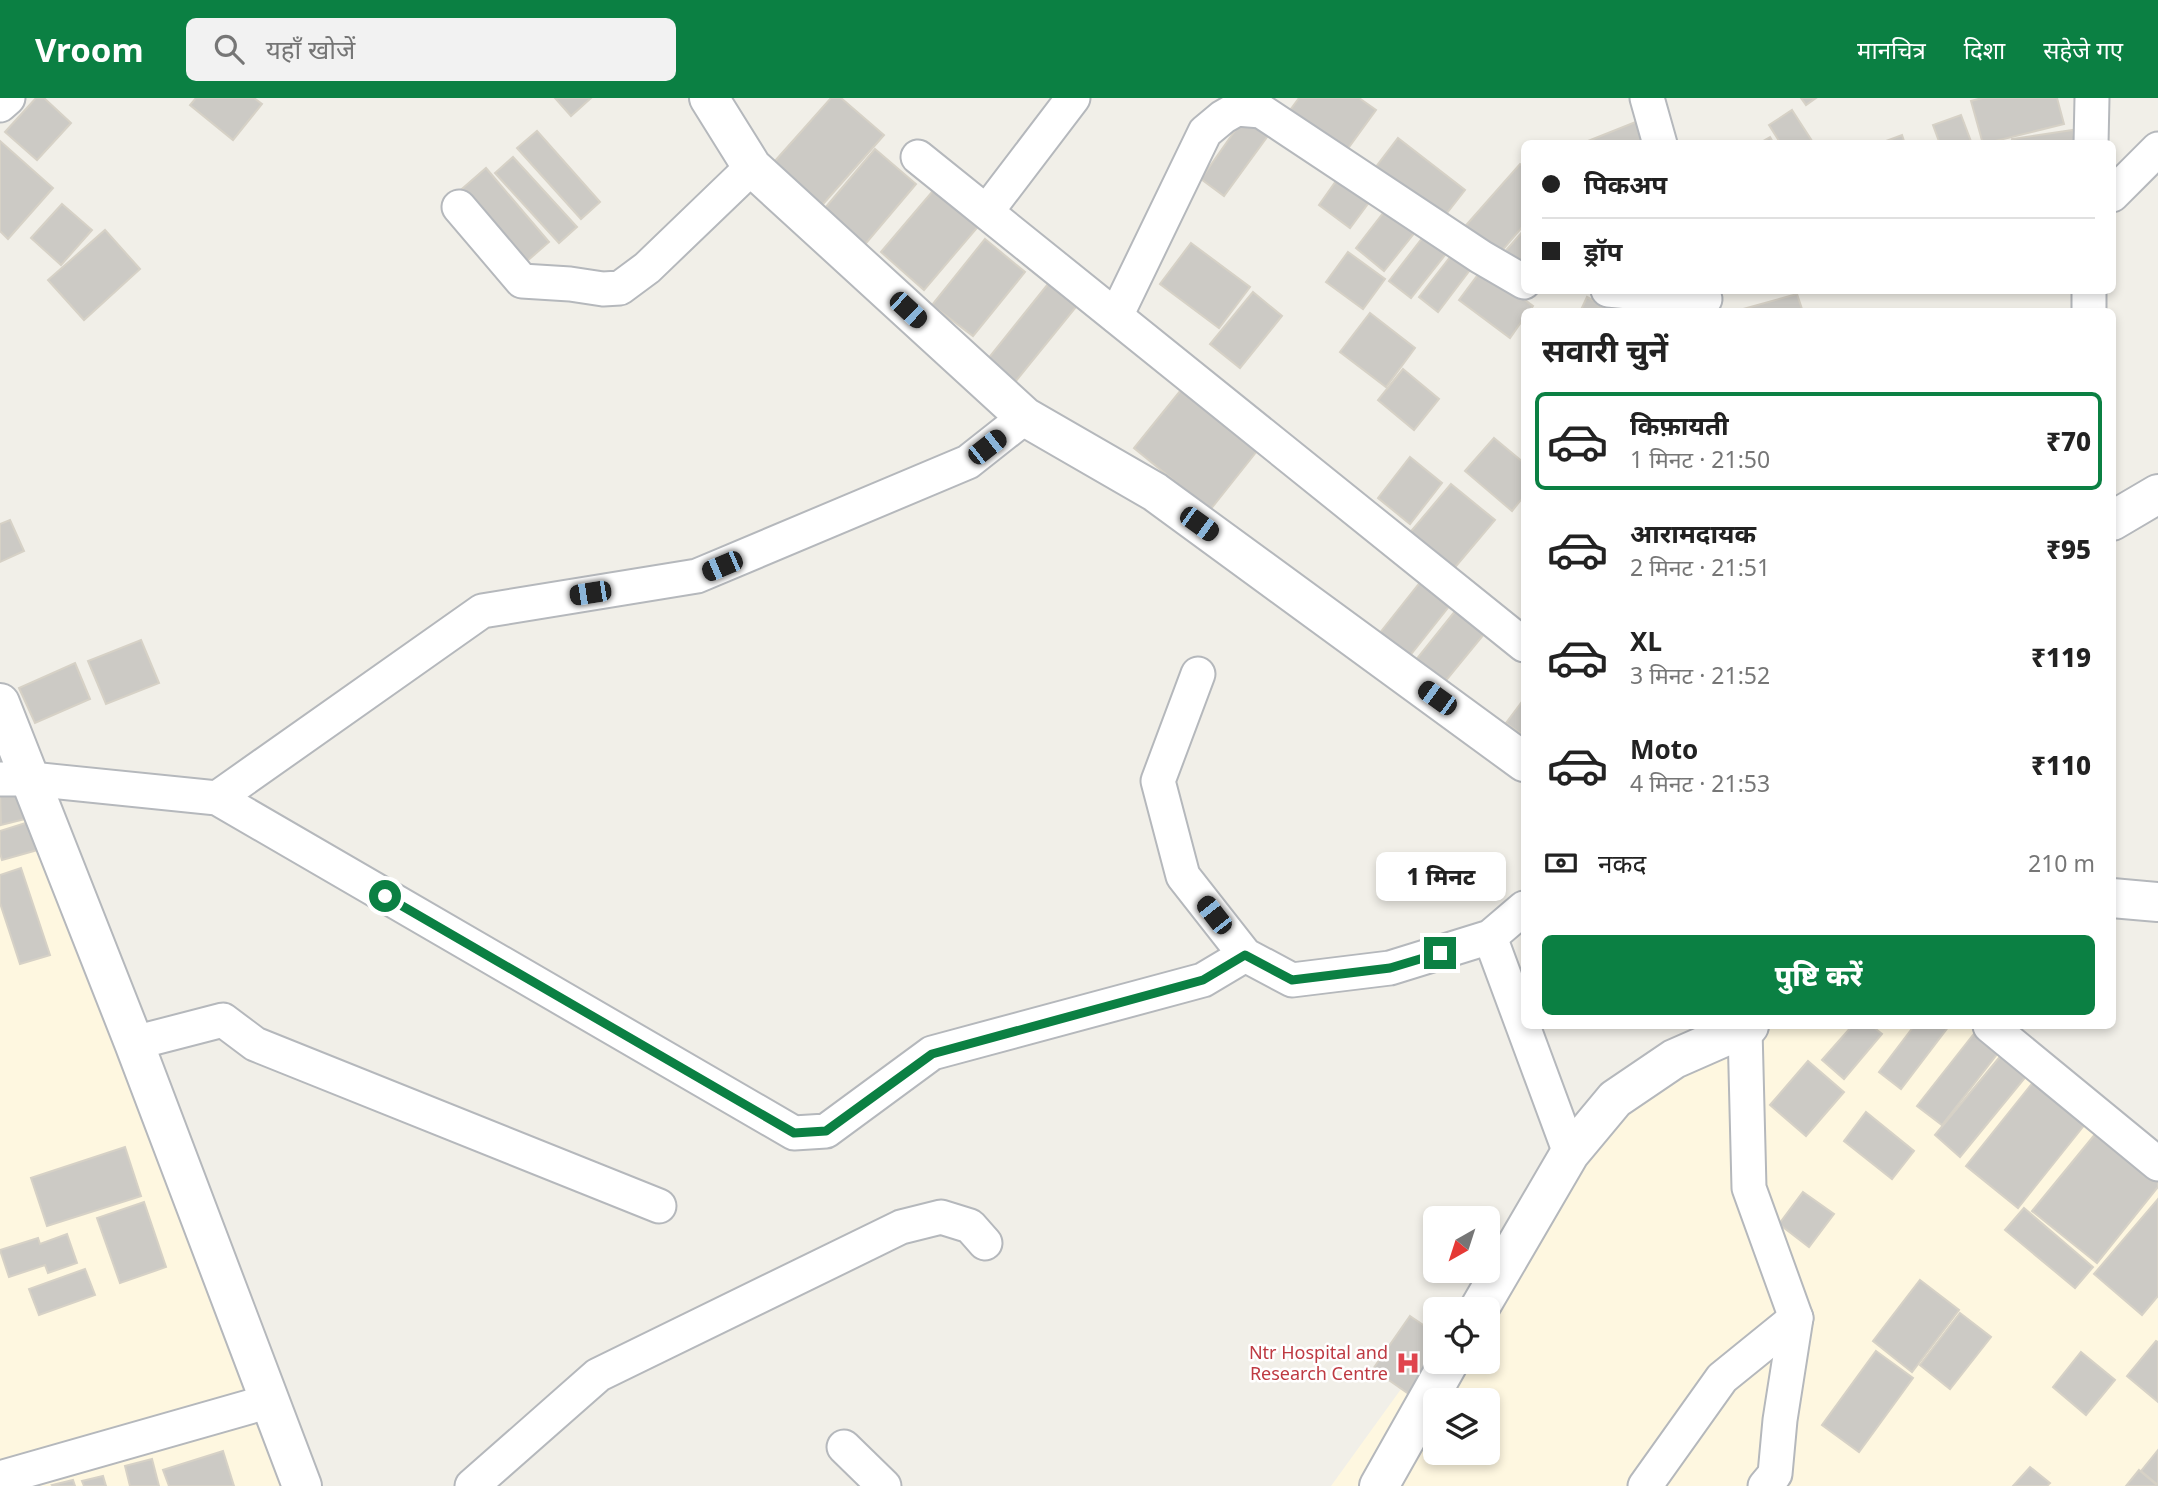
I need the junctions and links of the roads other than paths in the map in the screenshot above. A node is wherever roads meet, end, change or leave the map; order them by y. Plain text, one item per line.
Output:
1 (8, 98) edge
2 (709, 98) edge
3 (1073, 98) edge
4 (1647, 98) edge
5 (2092, 98) edge
6 (0, 105) edge
7 (1659, 140) edge
8 (2091, 140) edge
9 (2158, 149) edge
10 (918, 157) dead end
11 (752, 167) junction
12 (2116, 191) edge
13 (458, 207) dead end
14 (987, 211) junction
15 (1521, 280) edge
16 (1647, 294) edge
17 (1705, 300) edge
18 (1116, 316) junction
19 (1026, 417) junction
20 (2158, 494) edge
21 (2116, 519) edge
22 (1521, 643) edge
23 (1198, 674) dead end
24 (0, 704) edge
25 (1521, 760) edge
26 (16, 779) edge
27 (217, 799) junction
28 (2116, 898) edge
29 (2158, 902) edge
30 (1521, 911) edge
31 (1490, 937) junction
32 (1245, 955) junction
33 (1521, 1021) edge
34 (1524, 1029) edge
35 (1742, 1029) edge
36 (1747, 1029) edge
37 (1994, 1029) edge
38 (134, 1043) junction
39 (1570, 1153) junction
40 (2158, 1164) edge
41 (659, 1206) dead end
42 (985, 1243) dead end
43 (1486, 1297) edge
44 (1796, 1318) junction
45 (1442, 1374) edge
46 (270, 1401) junction
47 (844, 1447) dead end
48 (0, 1478) edge
49 (1777, 1482) edge
50 (302, 1486) edge
51 (472, 1486) edge
52 (884, 1486) edge
53 (1379, 1486) edge
54 (1645, 1486) edge

1 - 6 street
2 - 11 street
3 - 14 street
4 - 7 street
5 - 8 street
9 - 12 street
10 - 14 street
11 - 13 street
11 - 19 street
14 - 18 street
15 - 18 street
16 - 17 street
18 - 22 street
19 - 25 street
19 - 27 street
20 - 21 street
23 - 32 street
24 - 26 street
26 - 27 street
26 - 38 street
27 - 32 street
28 - 29 street
30 - 31 street
31 - 32 street
31 - 33 street
34 - 39 street
35 - 39 street
36 - 44 street
37 - 40 street
38 - 41 street
38 - 46 street
39 - 43 street
42 - 51 street
44 - 49 street
44 - 54 street
45 - 53 street
46 - 48 street
46 - 50 street
47 - 52 street

